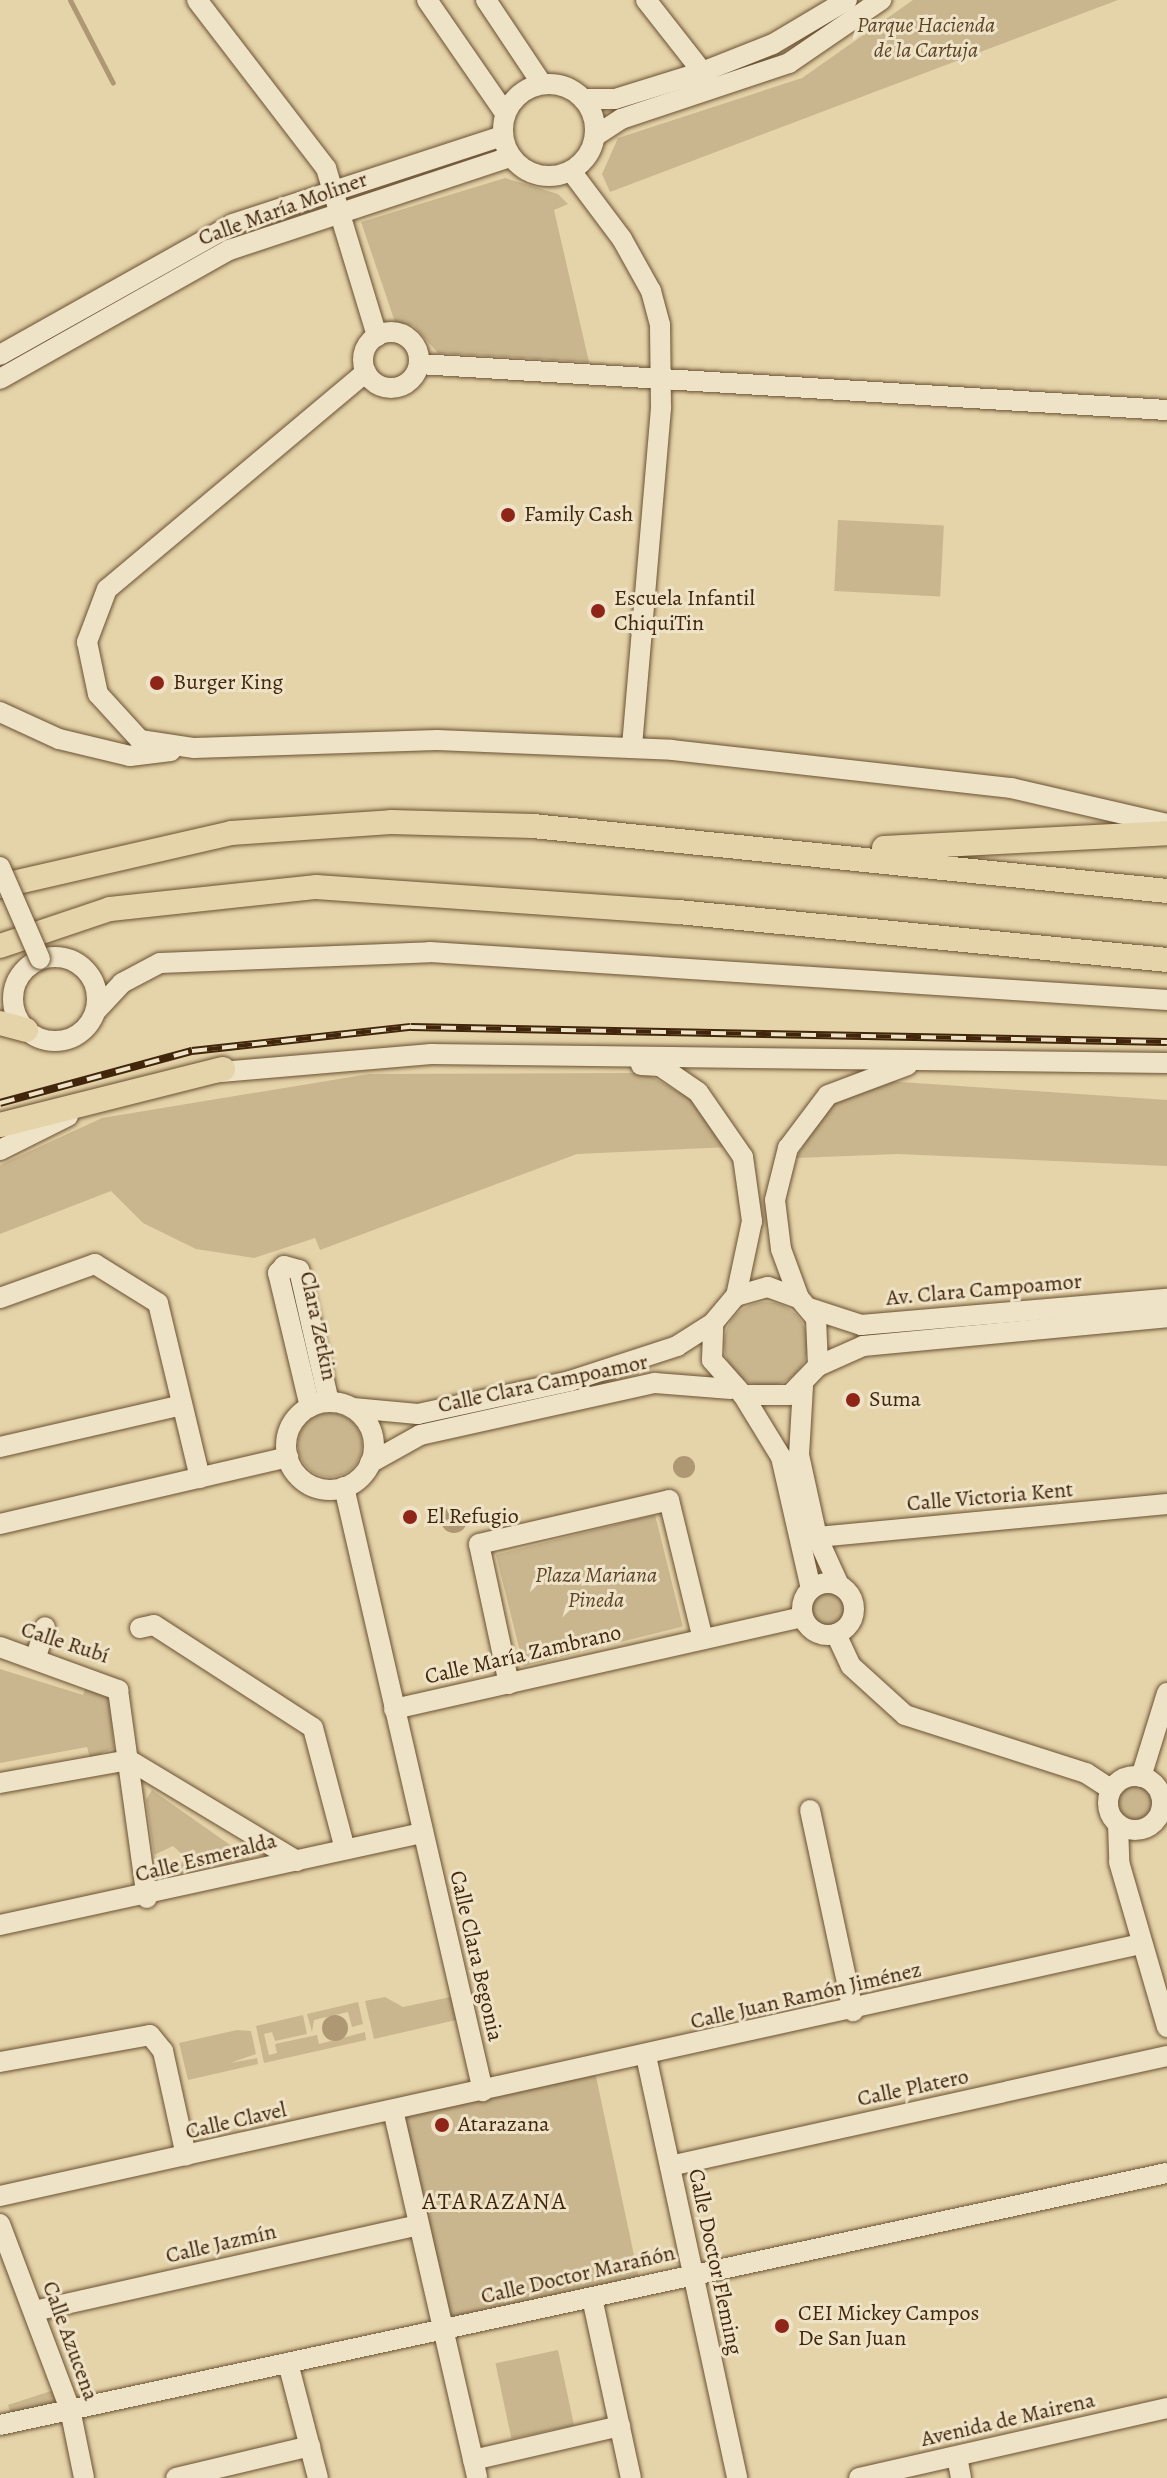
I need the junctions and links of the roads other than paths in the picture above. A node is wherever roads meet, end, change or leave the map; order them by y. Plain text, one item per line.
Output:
1 (197, 0) edge
2 (427, 0) edge
3 (486, 0) edge
4 (646, 0) edge
5 (881, 0) edge
6 (836, 3) edge
7 (851, 25) junction
8 (702, 72) junction
9 (542, 84) junction
10 (716, 89) junction
11 (583, 99) junction
12 (505, 113) junction
13 (502, 136) junction
14 (595, 136) junction
15 (511, 157) junction
16 (571, 171) junction
17 (336, 202) junction
18 (377, 336) junction
19 (0, 355) edge
20 (419, 364) junction
21 (366, 372) junction
22 (663, 376) junction
23 (0, 379) edge
24 (1167, 410) edge
25 (0, 712) edge
26 (632, 747) junction
27 (194, 748) junction
28 (1167, 824) edge
29 (1167, 833) edge
30 (753, 848) junction
31 (0, 867) edge
32 (0, 886) edge
33 (1167, 891) edge
34 (0, 946) edge
35 (40, 959) junction
36 (1167, 960) edge
37 (1167, 1000) edge
38 (96, 1011) junction
39 (0, 1023) edge
40 (26, 1030) junction
41 (450, 1054) junction
42 (925, 1059) junction
43 (1167, 1063) edge
44 (223, 1069) junction
45 (0, 1125) edge
46 (0, 1150) edge
47 (736, 1296) junction
48 (0, 1298) edge
49 (1167, 1299) edge
50 (804, 1303) junction
51 (1167, 1317) edge
52 (713, 1323) junction
53 (818, 1366) junction
54 (803, 1386) junction
55 (738, 1393) junction
56 (320, 1404) junction
57 (182, 1405) junction
58 (353, 1408) junction
59 (0, 1447) edge
60 (288, 1457) junction
61 (370, 1463) junction
62 (200, 1478) junction
63 (344, 1487) junction
64 (1167, 1504) edge
65 (0, 1524) edge
66 (817, 1537) junction
67 (839, 1585) junction
68 (811, 1589) junction
69 (803, 1617) junction
70 (45, 1627) dead end
71 (140, 1628) dead end
72 (836, 1634) junction
73 (703, 1639) junction
74 (0, 1647) edge
75 (36, 1657) junction
76 (509, 1684) junction
77 (1167, 1693) edge
78 (394, 1709) junction
79 (129, 1760) junction
80 (1141, 1777) junction
81 (0, 1783) edge
82 (1111, 1789) junction
83 (1164, 1796) edge
84 (810, 1810) dead end
85 (1118, 1824) junction
86 (1160, 1828) edge
87 (423, 1833) junction
88 (345, 1849) junction
89 (297, 1861) junction
90 (147, 1898) junction
91 (0, 1925) edge
92 (1140, 1944) junction
93 (853, 2011) junction
94 (1167, 2027) edge
95 (646, 2056) junction
96 (1167, 2056) edge
97 (0, 2062) edge
98 (483, 2091) junction
99 (393, 2110) junction
100 (186, 2156) junction
101 (670, 2166) junction
102 (1167, 2173) edge
103 (0, 2196) edge
104 (0, 2224) edge
105 (419, 2225) junction
106 (692, 2275) junction
107 (592, 2298) junction
108 (34, 2311) junction
109 (444, 2330) junction
110 (288, 2363) junction
111 (1167, 2408) edge
112 (70, 2409) junction
113 (0, 2425) edge
114 (620, 2426) junction
115 (310, 2446) junction
116 (957, 2457) junction
117 (475, 2469) edge
118 (84, 2478) edge
119 (176, 2478) edge
120 (318, 2478) edge
121 (631, 2478) edge
122 (737, 2478) edge
123 (859, 2478) edge
124 (961, 2478) edge

1 - 17 street
2 - 12 street
3 - 9 street
4 - 8 street
5 - 7 street
6 - 7 street
6 - 8 street
7 - 10 street
8 - 10 street
8 - 11 street
9 - 11 street
9 - 12 street
10 - 14 street
11 - 14 street
12 - 13 street
13 - 15 street
13 - 17 street, Calle María Moliner
14 - 16 street
15 - 16 street
15 - 17 street, Calle María Moliner
16 - 22 street
17 - 18 street
17 - 19 street, Calle María Moliner
17 - 23 street, Calle María Moliner
18 - 20 street
18 - 21 street
20 - 21 street
20 - 22 street
21 - 27 street
22 - 24 street
22 - 26 street
25 - 27 street
26 - 27 street
26 - 28 street
29 - 30 main road
30 - 32 main road
30 - 33 main road
31 - 35 street, bridge
34 - 36 main road
35 - 38 street
35 - 40 street
37 - 38 street
38 - 40 street
39 - 40 main road
41 - 42 street
41 - 44 street
41 - 47 street
42 - 43 street
42 - 50 street
44 - 45 main road
44 - 46 street
47 - 50 street
47 - 52 street
48 - 57 street
49 - 50 street, Av. Clara Campoamor
50 - 53 street
51 - 53 street, Av. Clara Campoamor
52 - 55 street
52 - 58 street, Calle Clara Campoamor
53 - 54 street
54 - 55 street
54 - 66 street
55 - 61 street, Calle Clara Campoamor
55 - 68 street
56 - 56 street, Clara Zetkin
56 - 58 street
56 - 60 street
57 - 59 street
57 - 62 street
58 - 61 street
60 - 62 street
60 - 63 street
61 - 63 street
62 - 65 street
63 - 78 street, Calle Clara Begonia
64 - 66 street, Calle Victoria Kent
66 - 67 street
67 - 68 street
67 - 72 street
68 - 69 street
69 - 72 street
69 - 73 street, Calle María Zambrano
70 - 75 street
71 - 88 street
72 - 82 street
73 - 76 street, Calle María Zambrano
73 - 76 street
74 - 75 street, Calle Rubí
75 - 79 street, Calle Rubí
76 - 78 street, Calle María Zambrano
77 - 80 street
78 - 87 street, Calle Clara Begonia
79 - 81 street
79 - 89 street
79 - 90 street
80 - 82 street
80 - 83 street
82 - 85 street
83 - 86 street
84 - 93 street
85 - 86 street
85 - 92 street
87 - 88 street, Calle Esmeralda
87 - 98 street, Calle Clara Begonia
88 - 89 street, Calle Esmeralda
89 - 90 street, Calle Esmeralda
90 - 91 street, Calle Esmeralda
92 - 93 street, Calle Juan Ramón Jiménez
92 - 94 street
93 - 95 street, Calle Juan Ramón Jiménez
95 - 98 street, Calle Juan Ramón Jiménez
95 - 101 street, Calle Doctor Fleming
96 - 101 street, Calle Platero
97 - 100 street
98 - 99 street, Calle Clavel
99 - 100 street, Calle Clavel
99 - 105 street
100 - 103 street, Calle Clavel
101 - 106 street, Calle Doctor Fleming
102 - 106 street, Calle Doctor Marañón
104 - 108 street, Calle Azucena
105 - 108 street, Calle Jazmín
105 - 109 street
106 - 107 street, Calle Doctor Marañón
106 - 122 street, Calle Doctor Fleming
107 - 109 street, Calle Doctor Marañón
107 - 114 street
108 - 112 street, Calle Azucena
109 - 110 street, Calle Doctor Marañón
109 - 117 street
110 - 112 street, Calle Doctor Marañón
110 - 115 street
111 - 116 street, Avenida de Mairena
112 - 113 street, Calle Doctor Marañón
112 - 118 street, Calle Azucena
114 - 117 street
114 - 121 street
115 - 119 street
115 - 120 street
116 - 123 street, Avenida de Mairena
116 - 124 street

